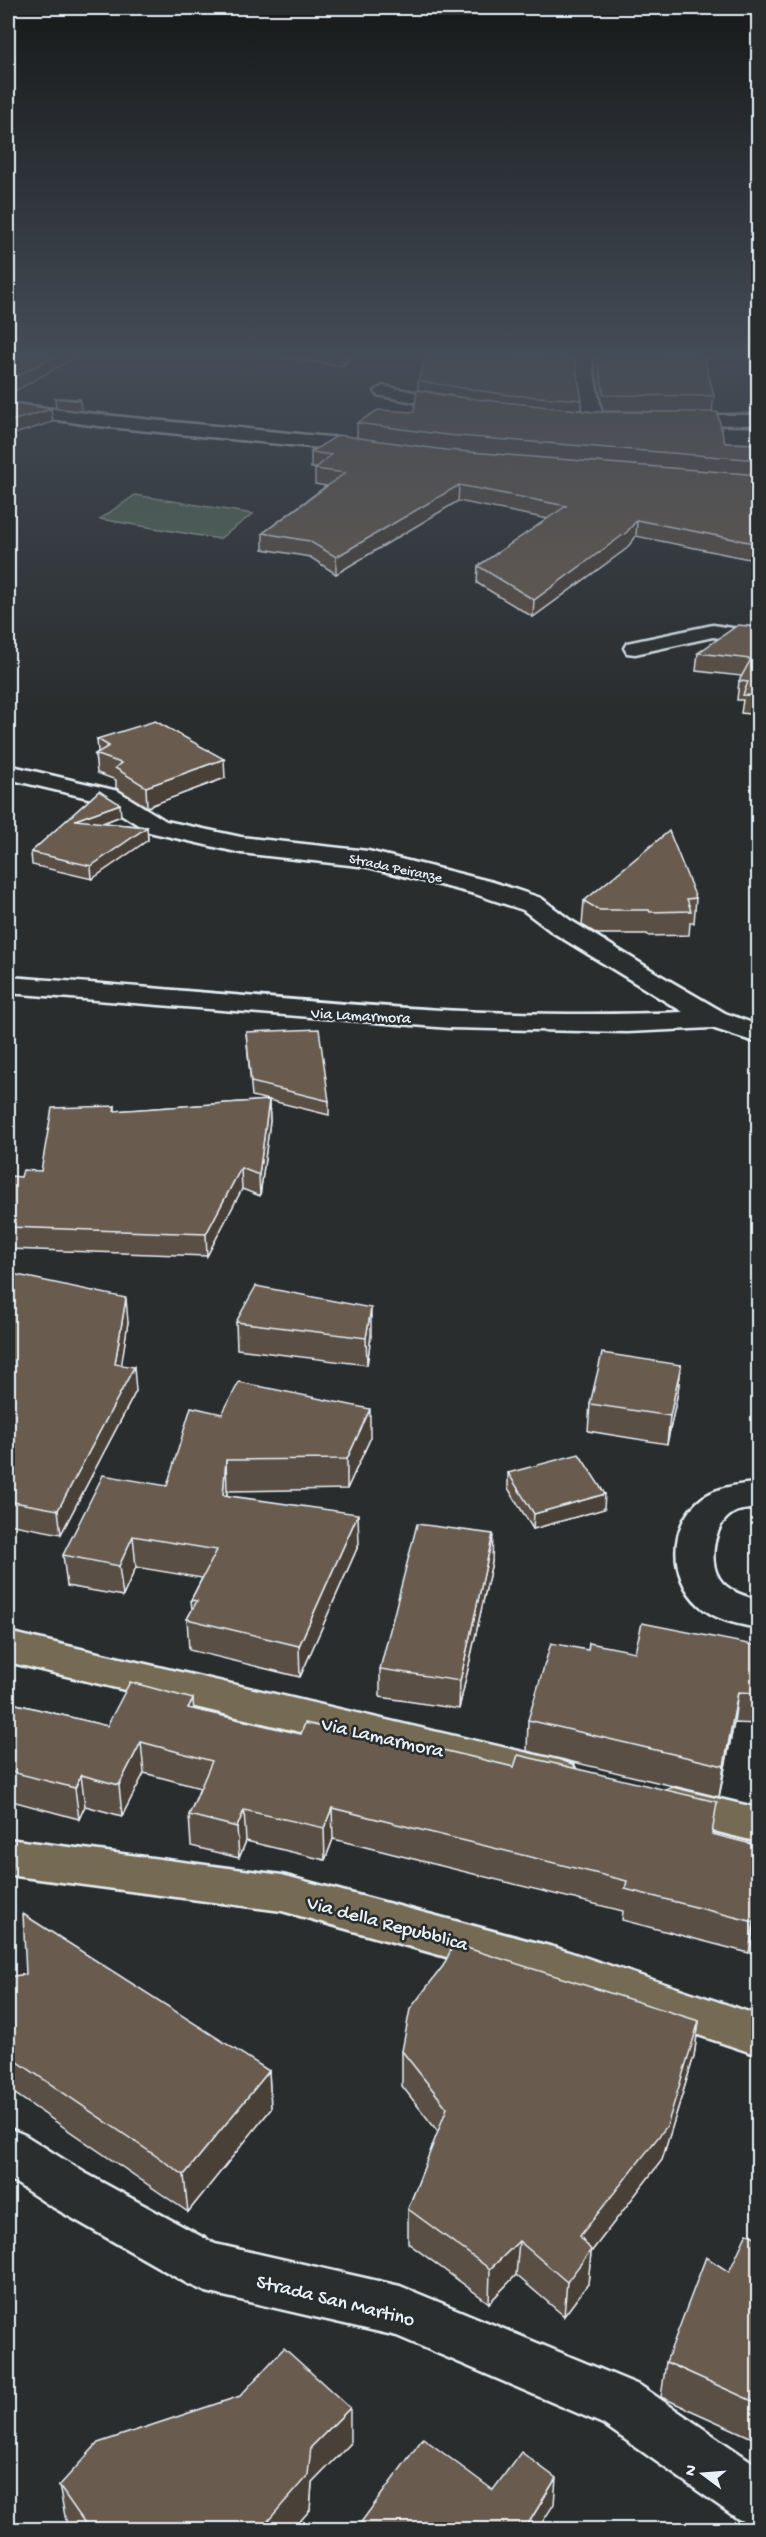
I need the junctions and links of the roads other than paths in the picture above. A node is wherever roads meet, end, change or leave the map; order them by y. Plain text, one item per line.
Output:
1 (759, 638) edge
2 (635, 648) dead end
3 (8, 772) edge
4 (8, 985) edge
5 (715, 1019) junction
6 (759, 1035) edge
7 (759, 1496) edge
8 (759, 1614) edge
9 (8, 1647) edge
10 (597, 1787) edge
11 (643, 1797) edge
12 (759, 1825) edge
13 (8, 1857) edge
14 (759, 2035) edge
15 (8, 2151) edge
16 (759, 2499) edge

1 - 2 street
3 - 5 street, Strada Peiranze
4 - 5 street, Via Lamarmora
5 - 6 street, Strada Peiranze
7 - 8 street
9 - 10 main road, Via Lamarmora
11 - 12 main road
13 - 14 main road, Via della Repubblica
15 - 16 street, Strada San Martino

